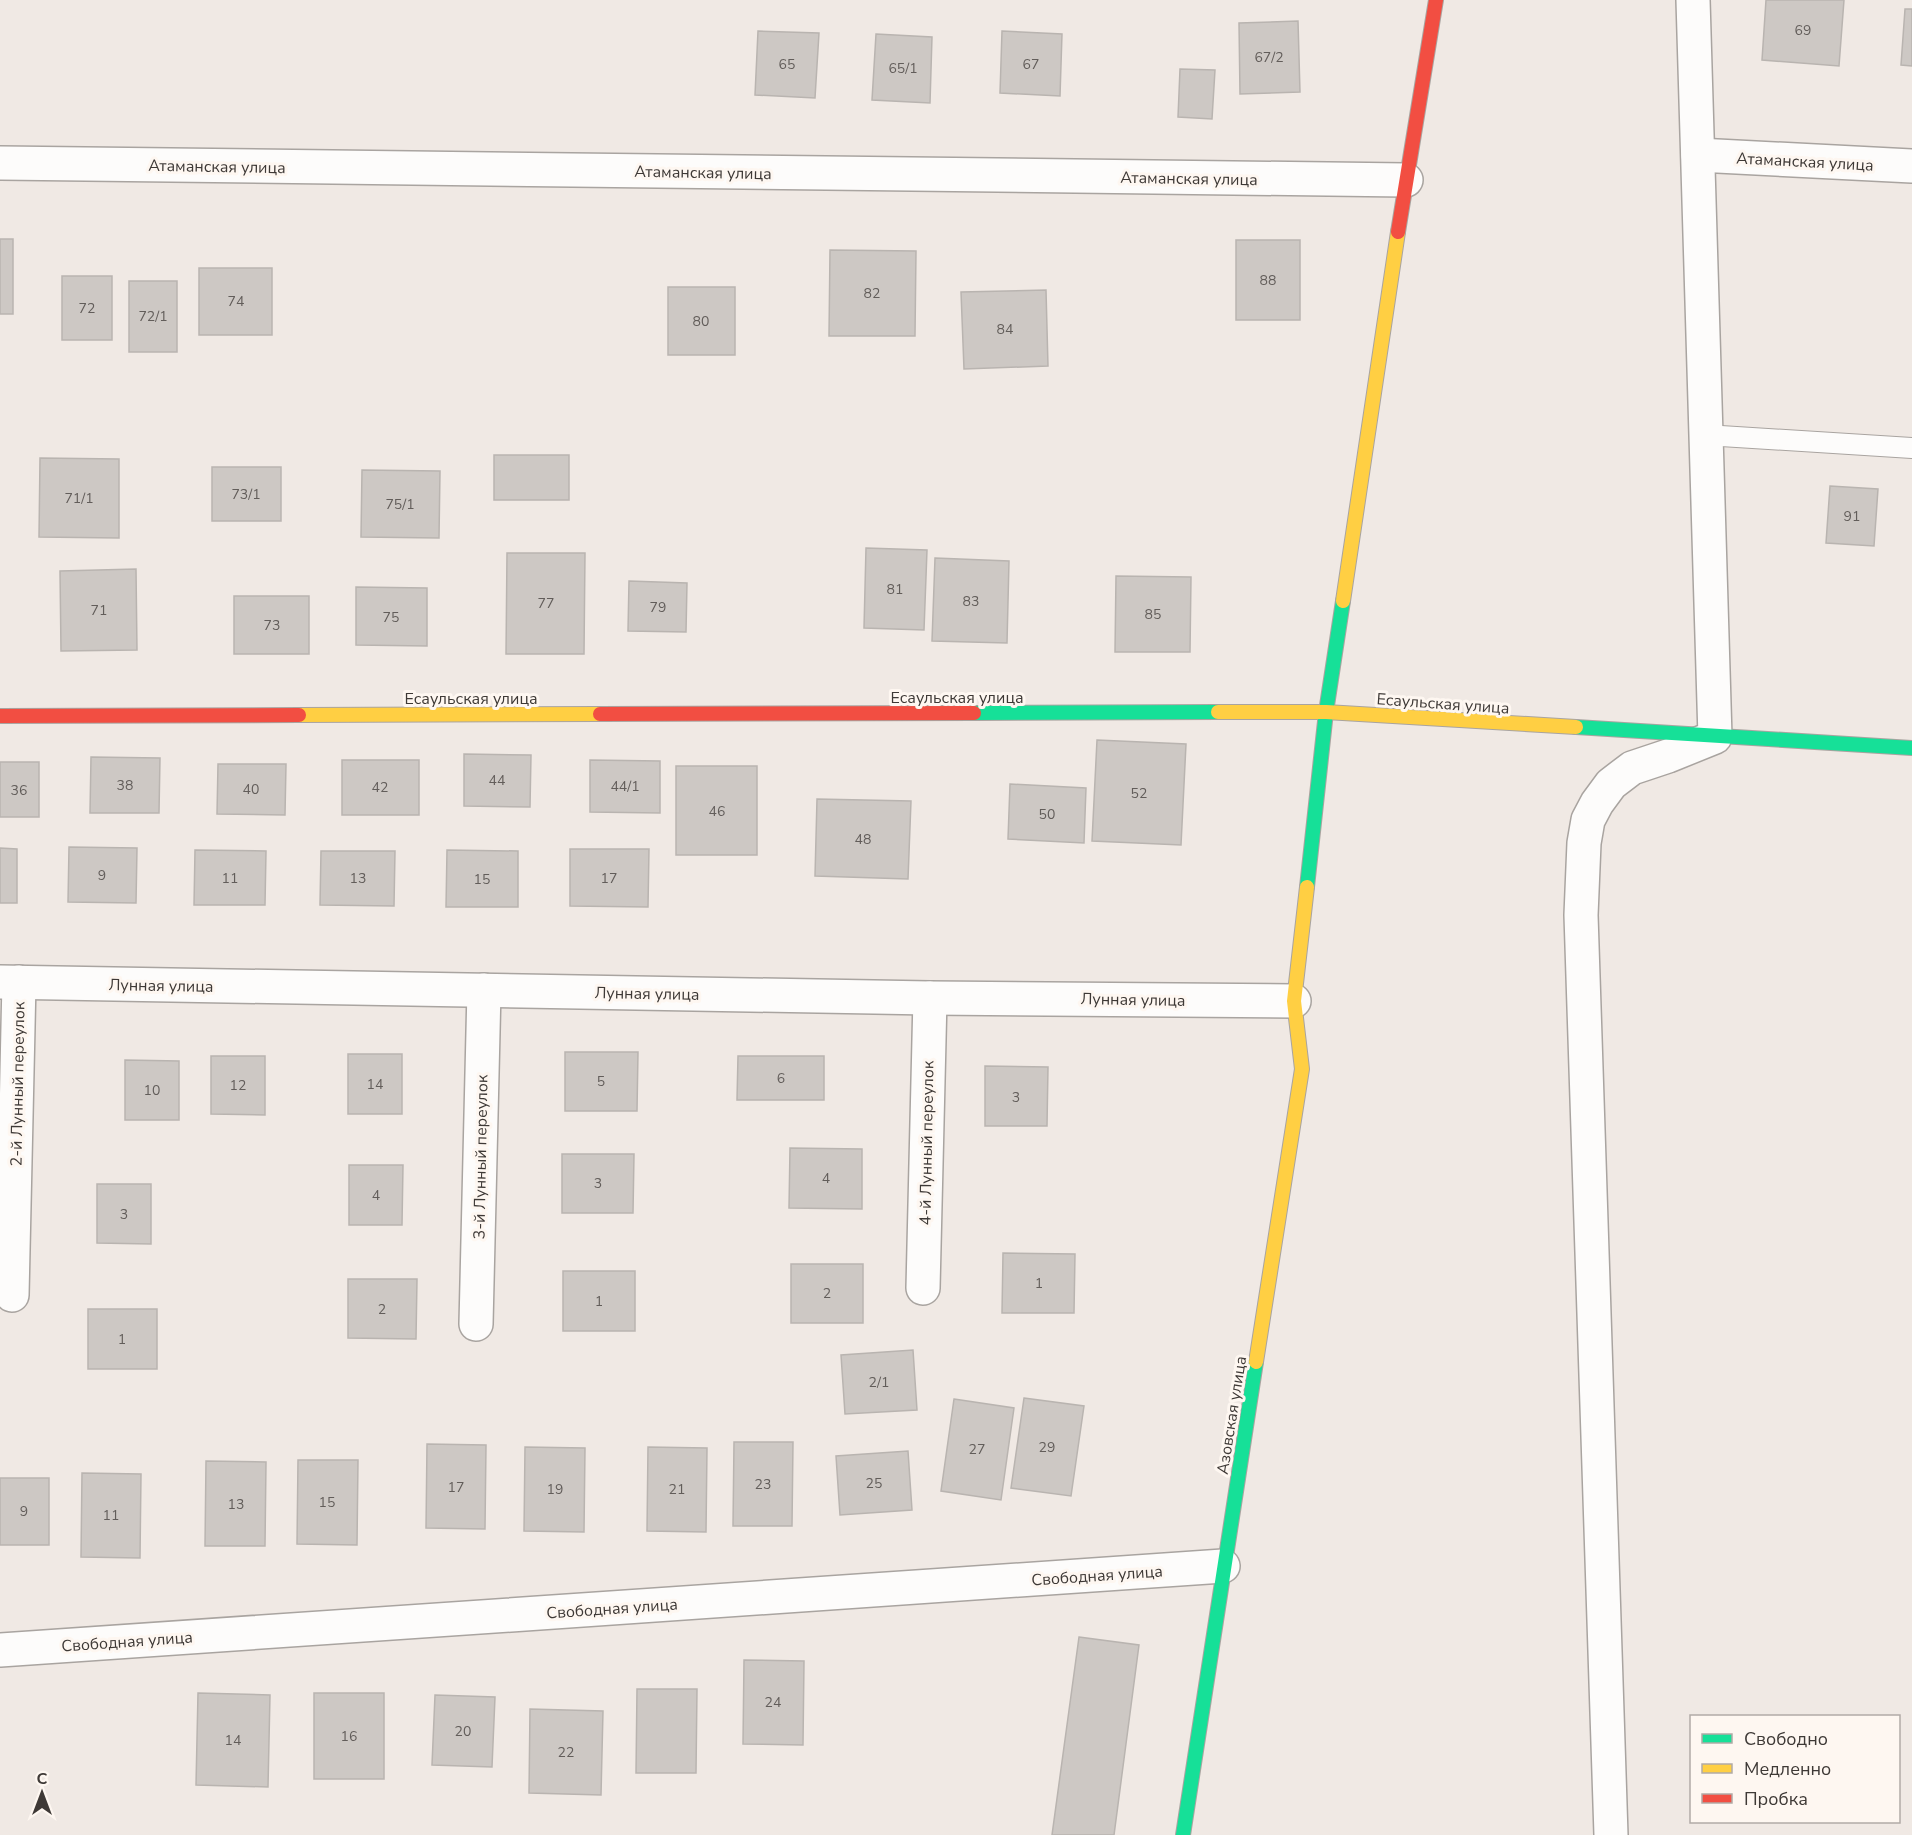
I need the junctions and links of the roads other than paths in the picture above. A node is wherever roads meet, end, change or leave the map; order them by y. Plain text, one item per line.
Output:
1 (1436, 0) edge
2 (1693, 0) edge
3 (1698, 155) junction
4 (0, 164) edge
5 (1912, 166) edge
6 (1406, 180) junction
7 (1705, 435) junction
8 (1912, 448) edge
9 (1326, 712) junction
10 (0, 716) edge
11 (1715, 737) junction
12 (1912, 748) edge
13 (10, 982) edge
14 (484, 990) junction
15 (930, 998) junction
16 (1294, 1001) junction
17 (922, 1288) dead end
18 (12, 1295) dead end
19 (476, 1324) dead end
20 (1224, 1566) junction
21 (0, 1650) edge
22 (1183, 1835) edge
23 (1611, 1835) edge

1 - 6 street, Азовская улица
2 - 3 street
3 - 5 street, Атаманская улица
3 - 7 street
4 - 6 street, Атаманская улица
6 - 9 street, Азовская улица
7 - 8 lane
7 - 11 street
9 - 10 street, Есаульская улица
9 - 11 street, Есаульская улица
9 - 16 street, Азовская улица
11 - 12 street, Есаульская улица
11 - 23 street
13 - 14 street, Лунная улица
13 - 18 street, 2-й Лунный переулок
14 - 15 street, Лунная улица
14 - 19 street, 3-й Лунный переулок
15 - 16 street, Лунная улица
15 - 17 street, 4-й Лунный переулок
16 - 20 street, Азовская улица
20 - 21 street, Свободная улица
20 - 22 street, Азовская улица

